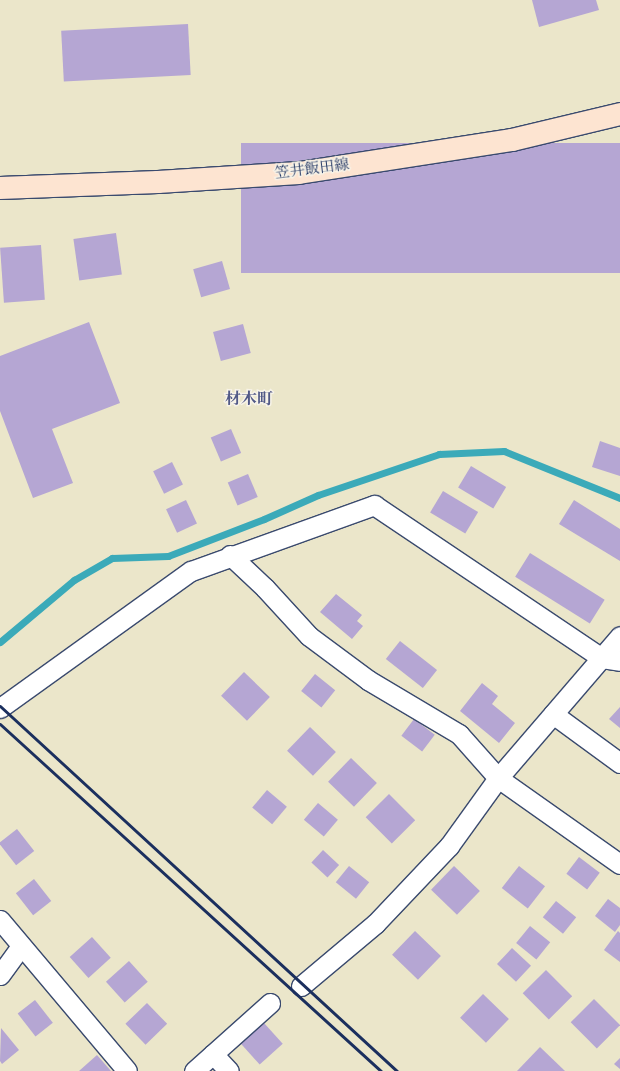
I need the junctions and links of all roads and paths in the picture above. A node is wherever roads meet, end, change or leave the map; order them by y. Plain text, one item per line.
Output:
1 (620, 114) edge
2 (0, 188) edge
3 (230, 555) junction
4 (620, 636) edge
5 (611, 659) edge
6 (0, 708) edge
7 (553, 714) junction
8 (620, 763) edge
9 (498, 778) junction
10 (620, 864) edge
11 (0, 920) edge
12 (21, 946) junction
13 (0, 975) edge
14 (301, 986) dead end
15 (270, 1003) dead end
16 (213, 1054) junction
17 (127, 1071) edge
18 (194, 1071) edge
19 (229, 1071) edge

1 - 2 main road, 笠井飯田線
3 - 5 street
3 - 6 street
3 - 9 street
4 - 5 street
5 - 7 street
7 - 8 street
7 - 9 street
9 - 10 street
9 - 14 street
11 - 12 street
12 - 13 street
12 - 17 street
15 - 16 street
16 - 18 street
16 - 19 street

